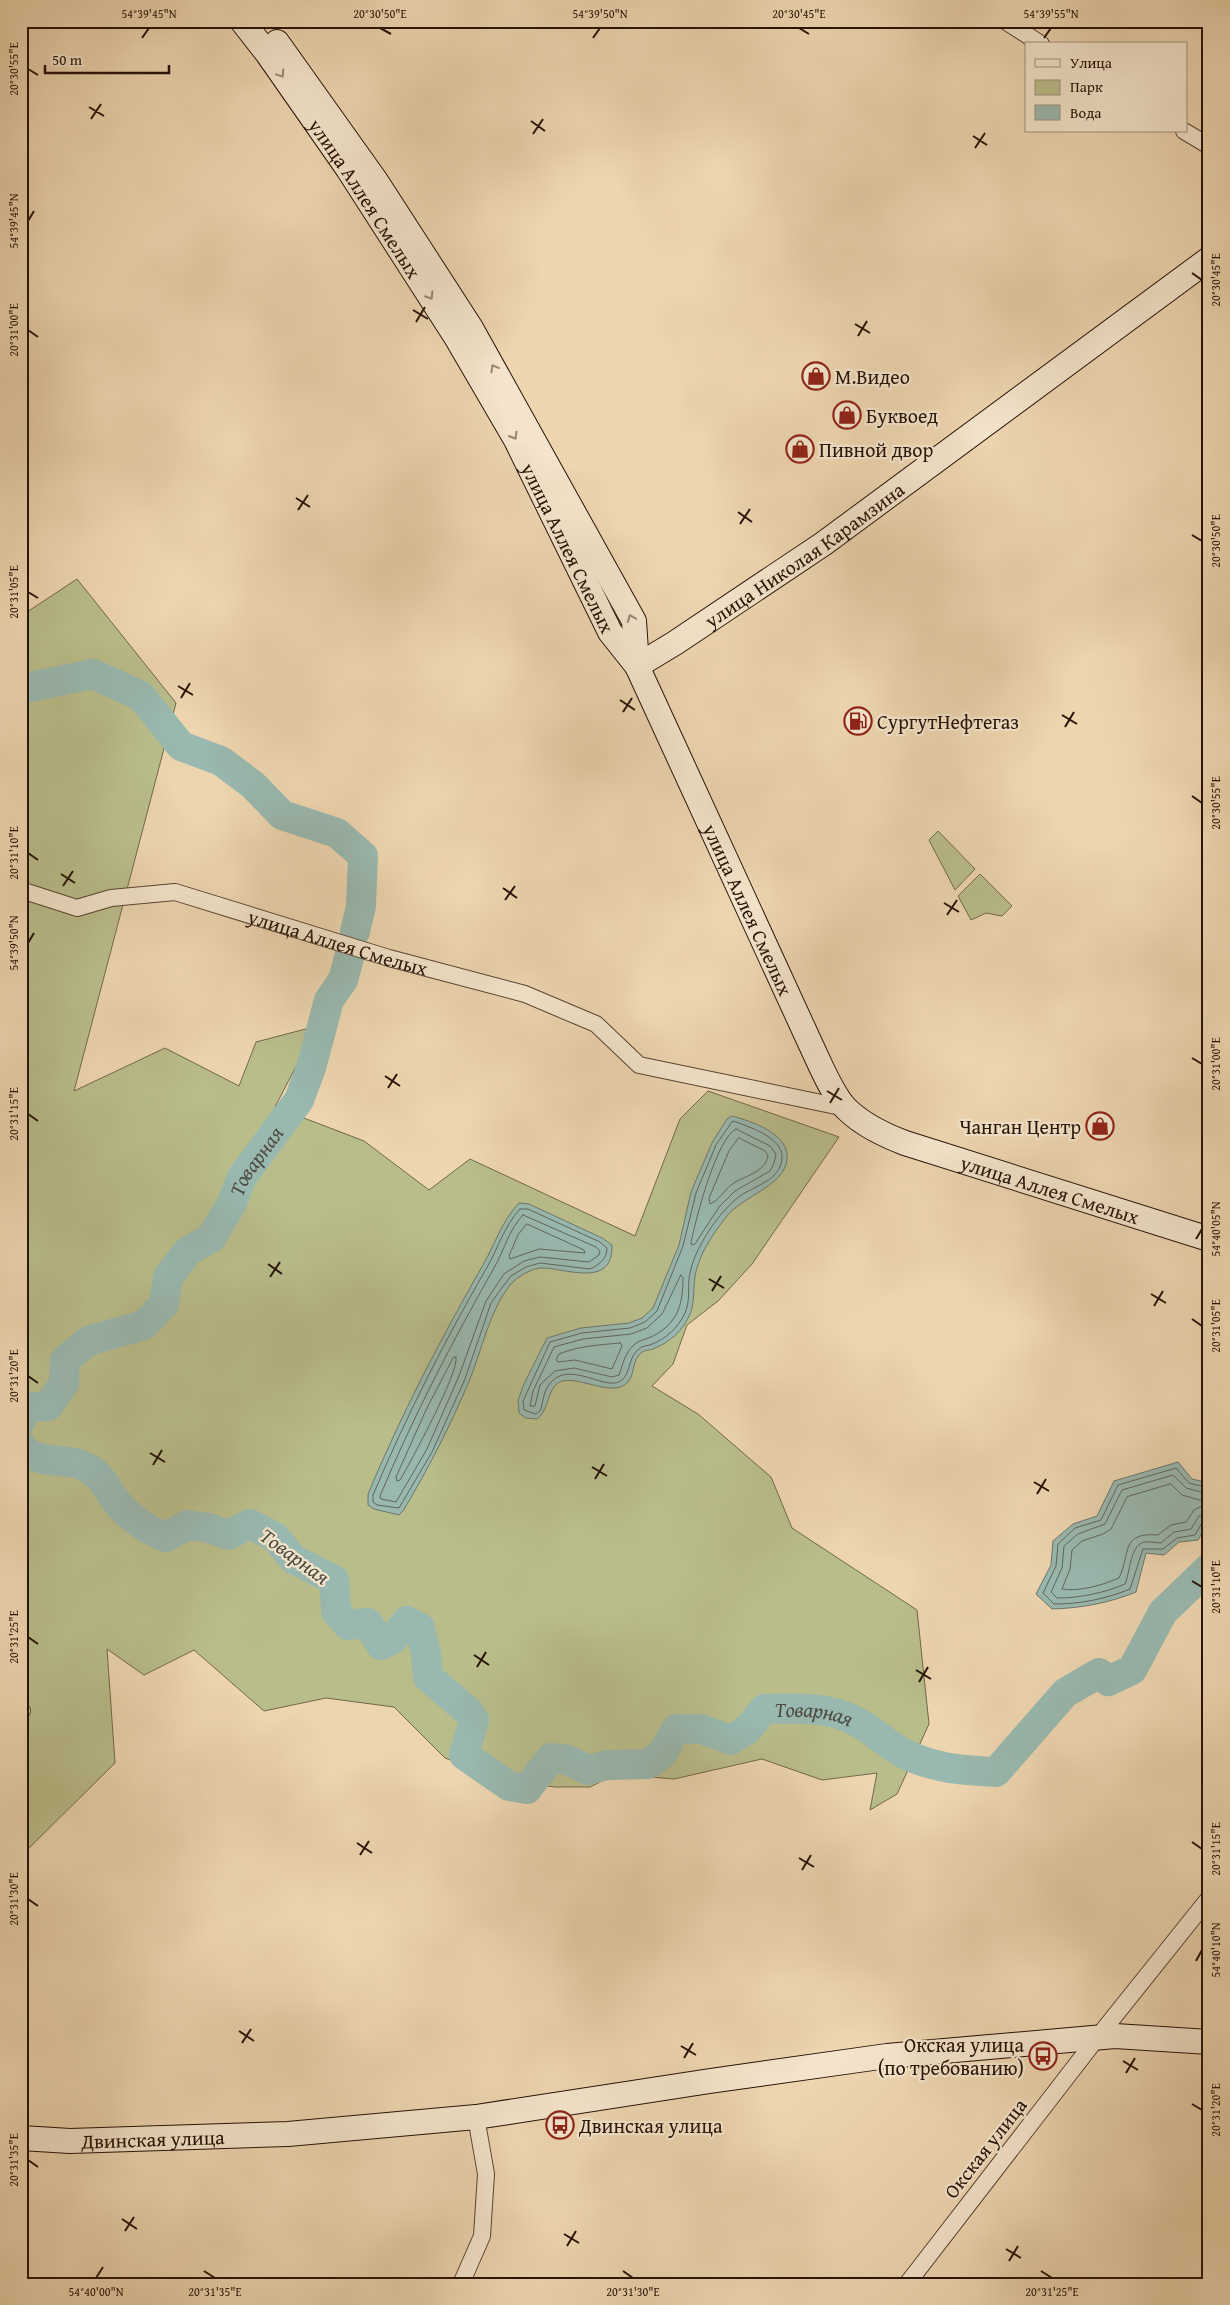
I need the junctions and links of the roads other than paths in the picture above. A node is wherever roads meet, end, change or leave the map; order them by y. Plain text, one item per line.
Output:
1 (242, 21) edge
2 (262, 21) edge
3 (1005, 21) edge
4 (1038, 42) edge
5 (1186, 132) edge
6 (1209, 146) edge
7 (1209, 260) edge
8 (637, 666) junction
9 (21, 890) edge
10 (843, 1104) junction
11 (1209, 1239) edge
12 (1209, 1898) edge
13 (1097, 2038) junction
14 (1209, 2042) edge
15 (476, 2117) junction
16 (21, 2138) edge
17 (461, 2284) edge
18 (907, 2284) edge

1 -> 8 main road, улица Аллея Смелых
8 -> 2 main road
3 - 4 street
5 - 6 street
7 - 8 main road, улица Николая Карамзина
8 - 10 main road, улица Аллея Смелых
9 - 10 street, улица Аллея Смелых
10 - 11 main road, улица Аллея Смелых
12 - 13 street, Окская улица
13 - 14 main road, Двинская улица
13 - 15 main road, Двинская улица
13 - 18 street, Окская улица
15 - 16 main road, Двинская улица
15 - 17 street

